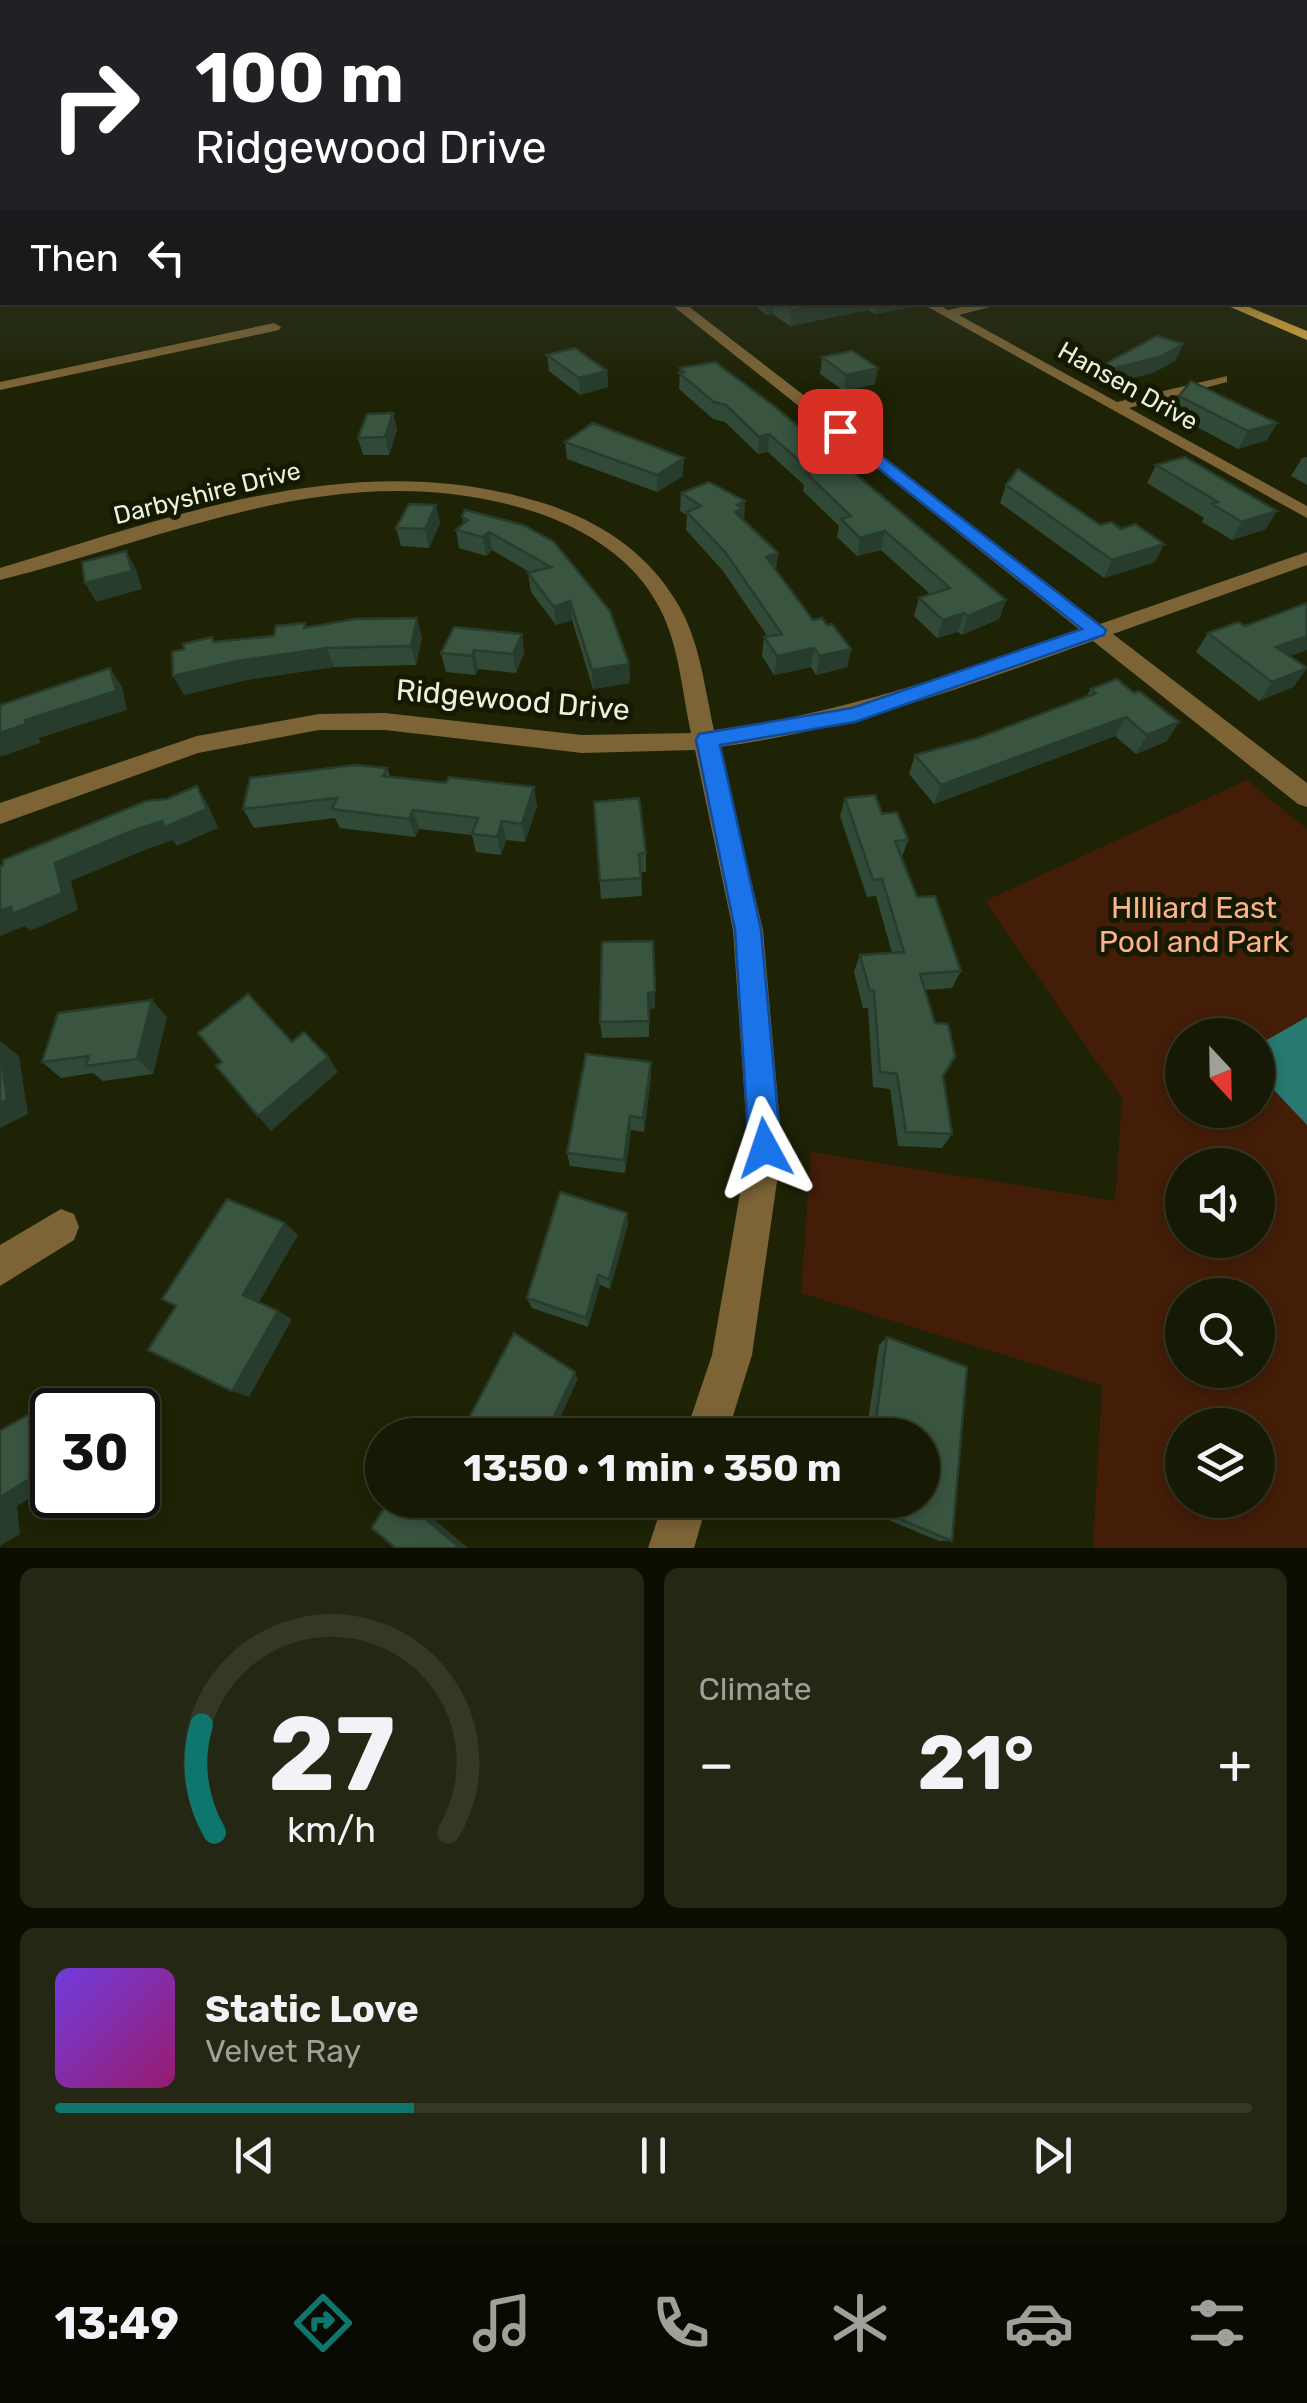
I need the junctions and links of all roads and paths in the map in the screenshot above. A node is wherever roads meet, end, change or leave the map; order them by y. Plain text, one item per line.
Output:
1 (678, 305) edge
2 (930, 305) edge
3 (990, 305) edge
4 (1232, 305) edge
5 (1262, 305) edge
6 (946, 314) junction
7 (1307, 323) edge
8 (274, 328) dead end
9 (1307, 336) edge
10 (1222, 379) dead end
11 (0, 386) edge
12 (1115, 407) junction
13 (1307, 514) edge
14 (1307, 558) edge
15 (0, 574) edge
16 (1097, 630) junction
17 (707, 740) junction
18 (1307, 797) edge
19 (0, 814) edge
20 (62, 1226) dead end
21 (0, 1266) edge
22 (712, 1418) edge
23 (680, 1518) edge
24 (670, 1548) edge

1 - 16 street
2 - 6 street, Hansen Drive
3 - 6 street
4 - 9 main road
5 - 7 main road
6 - 12 street, Hansen Drive
8 - 11 street
10 - 12 street
12 - 13 street, Hansen Drive
14 - 16 street, Ridgewood Drive
15 - 17 street, Darbyshire Drive
16 - 17 street, Ridgewood Drive
16 - 18 street
17 - 19 street, Ridgewood Drive
17 - 22 street, Darbyshire Drive
20 - 21 street
23 - 24 street

